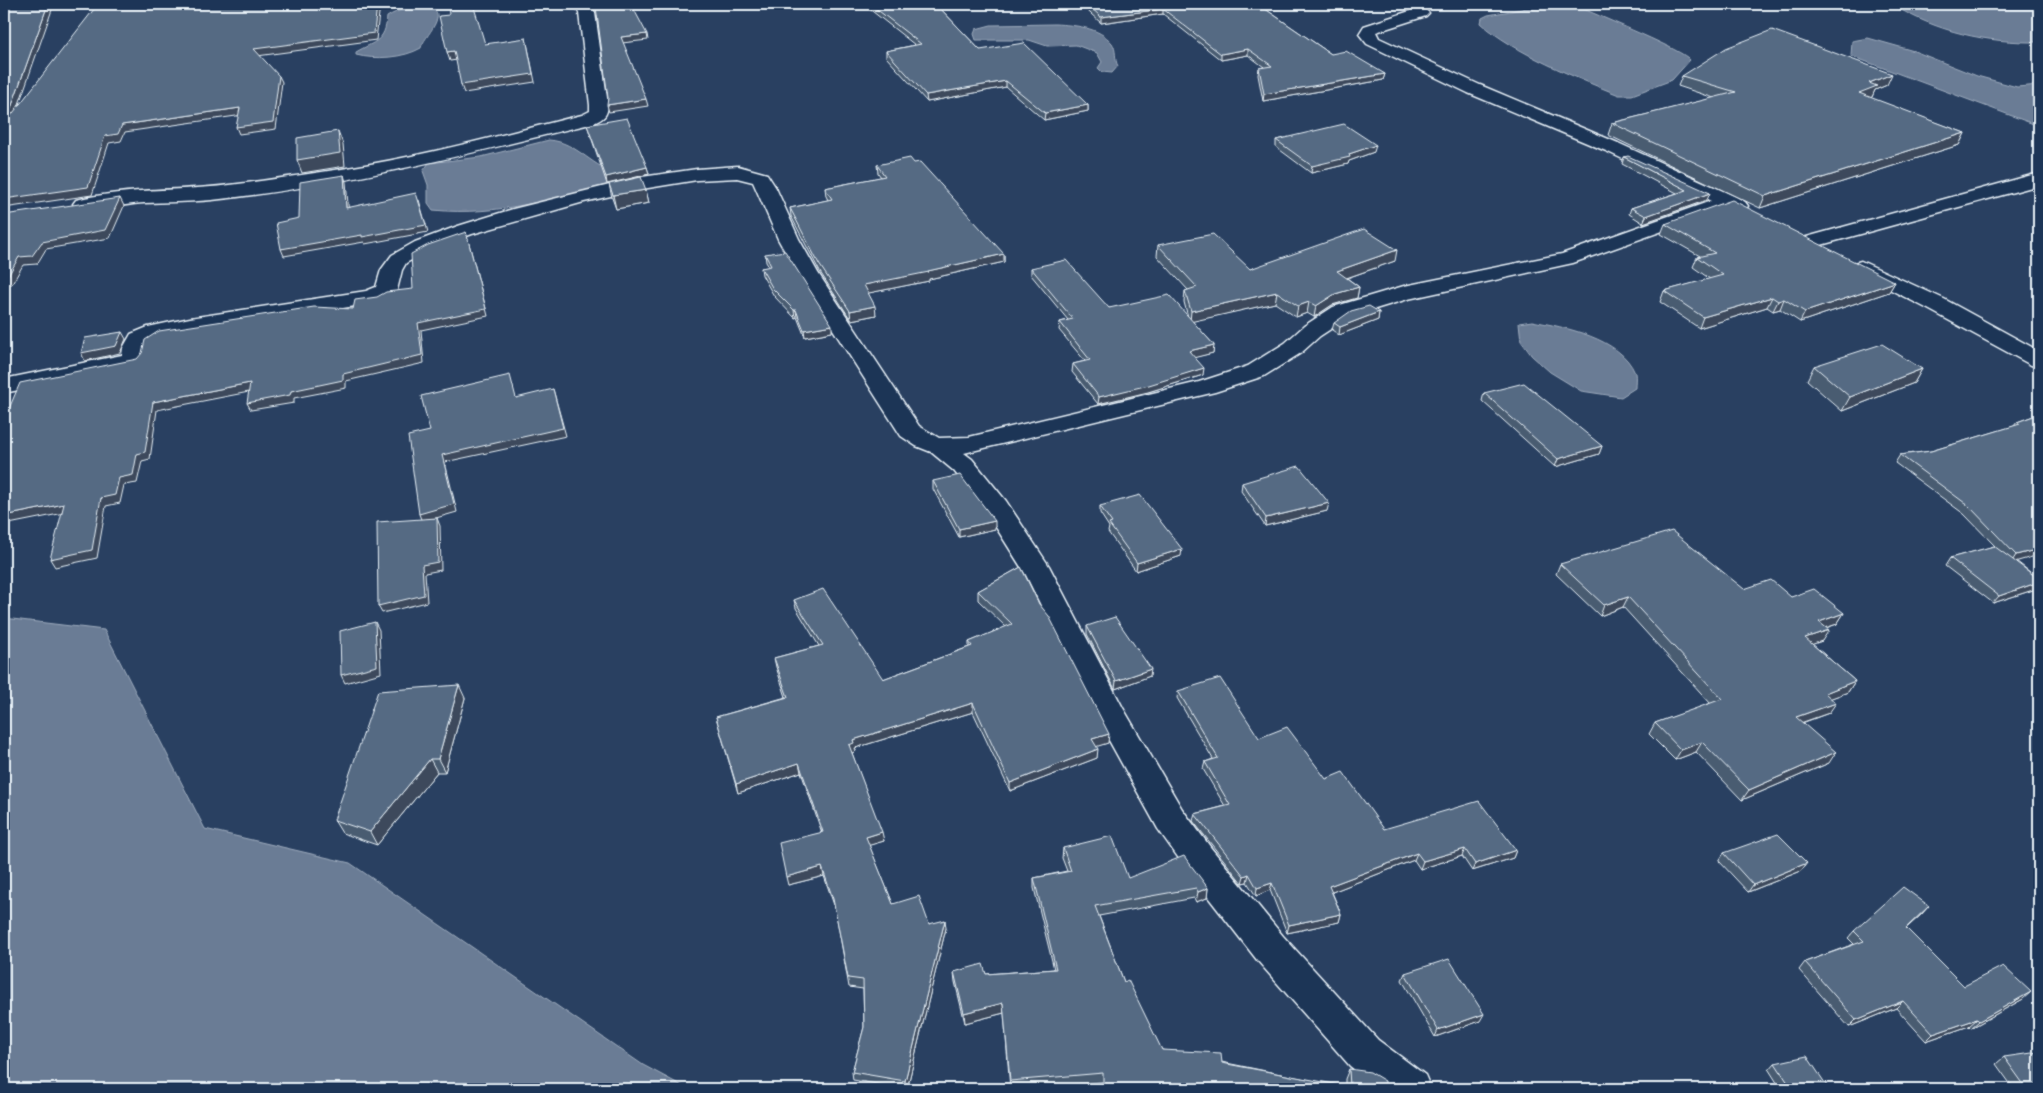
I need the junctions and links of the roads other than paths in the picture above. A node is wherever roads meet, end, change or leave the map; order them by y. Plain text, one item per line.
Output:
1 (584, 4) edge
2 (1411, 4) edge
3 (2039, 179) edge
4 (1729, 201) junction
5 (68, 206) edge
6 (1754, 213) edge
7 (2039, 360) edge
8 (4, 386) edge
9 (941, 448) junction
10 (1411, 1089) edge

1 - 5 street
2 - 4 street
3 - 7 street
4 - 6 street
4 - 9 street
8 - 9 street
9 - 10 street

